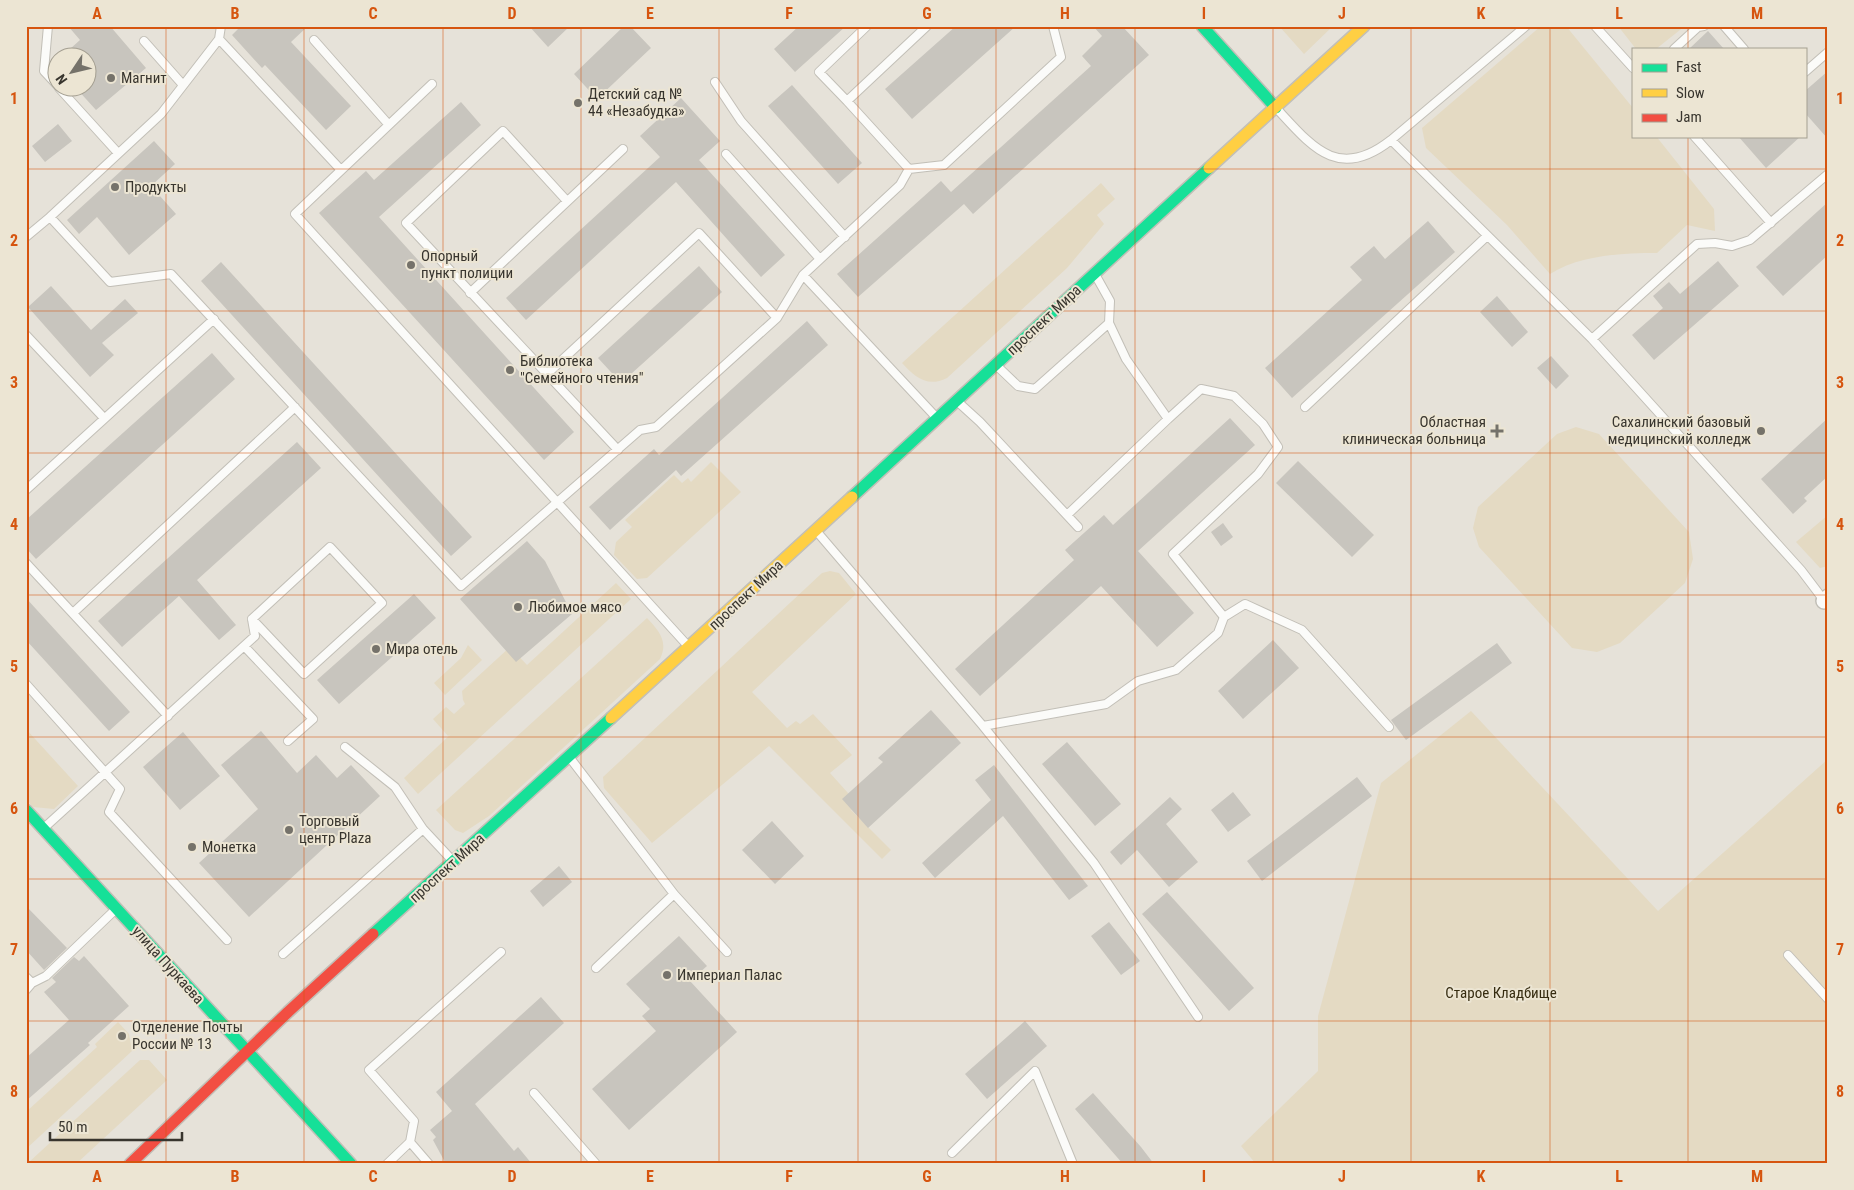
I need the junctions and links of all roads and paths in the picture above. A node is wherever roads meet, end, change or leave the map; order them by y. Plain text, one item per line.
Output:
1 (48, 26) edge
2 (222, 26) edge
3 (867, 26) edge
4 (927, 26) edge
5 (1053, 26) edge
6 (1202, 26) edge
7 (1364, 26) edge
8 (1526, 26) edge
9 (1595, 26) edge
10 (1704, 26) edge
11 (1724, 26) edge
12 (219, 39) junction
13 (314, 40) dead end
14 (144, 42) dead end
15 (1675, 48) edge
16 (1743, 48) edge
17 (1828, 52) edge
18 (1632, 67) edge
19 (1806, 71) edge
20 (48, 76) edge
21 (715, 82) dead end
22 (432, 84) dead end
23 (183, 85) junction
24 (68, 98) edge
25 (847, 101) junction
26 (1276, 108) junction
27 (389, 125) junction
28 (1696, 138) edge
29 (1391, 140) junction
30 (623, 149) dead end
31 (118, 153) junction
32 (726, 154) dead end
33 (909, 169) junction
34 (341, 170) junction
35 (1828, 174) edge
36 (567, 201) junction
37 (50, 216) junction
38 (1771, 223) junction
39 (1487, 236) junction
40 (26, 237) edge
41 (845, 237) junction
42 (820, 259) junction
43 (1095, 274) junction
44 (803, 275) junction
45 (470, 293) junction
46 (776, 318) junction
47 (214, 320) junction
48 (1108, 323) junction
49 (26, 335) edge
50 (1592, 339) junction
51 (996, 365) junction
52 (548, 373) junction
53 (957, 401) junction
54 (1305, 406) dead end
55 (295, 407) junction
56 (104, 418) junction
57 (937, 419) junction
58 (1168, 419) junction
59 (618, 450) junction
60 (26, 490) edge
61 (556, 504) junction
62 (1067, 515) junction
63 (1078, 527) dead end
64 (815, 531) junction
65 (26, 563) edge
66 (1826, 601) edge
67 (73, 613) junction
68 (1224, 616) junction
69 (252, 619) junction
70 (244, 646) junction
71 (689, 648) junction
72 (26, 684) edge
73 (168, 716) junction
74 (983, 726) junction
75 (1389, 727) dead end
76 (288, 741) dead end
77 (345, 747) dead end
78 (569, 756) junction
79 (106, 773) junction
80 (26, 810) edge
81 (43, 828) junction
82 (423, 829) junction
83 (454, 862) junction
84 (674, 894) junction
85 (116, 908) junction
86 (227, 940) dead end
87 (502, 952) dead end
88 (726, 952) dead end
89 (283, 954) dead end
90 (1788, 955) dead end
91 (596, 968) dead end
92 (29, 980) edge
93 (26, 990) edge
94 (1828, 999) edge
95 (1198, 1017) dead end
96 (248, 1051) junction
97 (534, 1093) dead end
98 (410, 1142) junction
99 (952, 1153) dead end
100 (130, 1164) edge
101 (351, 1164) edge
102 (387, 1164) edge
103 (429, 1164) edge
104 (596, 1164) edge
105 (1073, 1164) edge

1 - 20 lane
2 - 12 lane
3 - 25 lane
4 - 25 lane
5 - 33 lane
6 - 26 main road
7 - 26 main road, проспект Мира
8 - 29 lane
9 - 18 lane
10 - 15 lane
11 - 16 lane
12 - 23 lane
12 - 34 lane
13 - 27 lane
14 - 23 lane
17 - 19 lane
21 - 41 lane
22 - 27 lane
23 - 31 lane
24 - 31 lane
25 - 33 lane
26 - 29 lane
26 - 43 main road, проспект Мира
27 - 34 lane
28 - 38 lane
29 - 39 lane
30 - 36 lane
31 - 37 lane
32 - 42 lane
33 - 41 lane
34 - 61 lane
35 - 38 lane
36 - 45 lane
36 - 45 lane
37 - 40 lane
37 - 47 lane
38 - 50 lane
39 - 50 lane
39 - 54 lane
41 - 42 lane
42 - 44 lane
43 - 48 lane
43 - 51 main road, проспект Мира
44 - 46 lane
44 - 57 lane
45 - 52 lane
46 - 52 lane
46 - 59 lane
47 - 55 lane
47 - 56 lane
48 - 51 lane
48 - 58 lane
49 - 56 lane
50 - 66 lane
51 - 53 main road, проспект Мира
52 - 59 lane
53 - 57 main road, проспект Мира
53 - 62 lane
55 - 61 lane
55 - 67 lane
56 - 60 lane
57 - 64 main road, проспект Мира
58 - 62 lane
58 - 68 lane
59 - 61 lane
61 - 71 lane
62 - 63 lane
64 - 71 main road, проспект Мира
64 - 74 lane
65 - 67 lane
67 - 73 lane
68 - 74 lane
68 - 75 lane
69 - 69 lane
69 - 70 lane
70 - 73 lane
70 - 76 lane
71 - 78 main road, проспект Мира
72 - 79 lane
73 - 79 lane
74 - 95 lane
77 - 82 lane
78 - 83 main road, проспект Мира
78 - 84 lane
79 - 81 lane
79 - 86 lane
80 - 81 main road, улица Пуркаева
81 - 85 main road, улица Пуркаева
82 - 83 lane
82 - 89 lane
83 - 96 main road, проспект Мира
84 - 88 lane
84 - 91 lane
85 - 92 lane
85 - 96 main road, улица Пуркаева
87 - 98 lane
90 - 94 lane
92 - 93 lane
96 - 100 main road, проспект Мира
96 - 101 main road, улица Пуркаева
97 - 104 lane
98 - 102 lane
98 - 103 lane
99 - 105 lane

